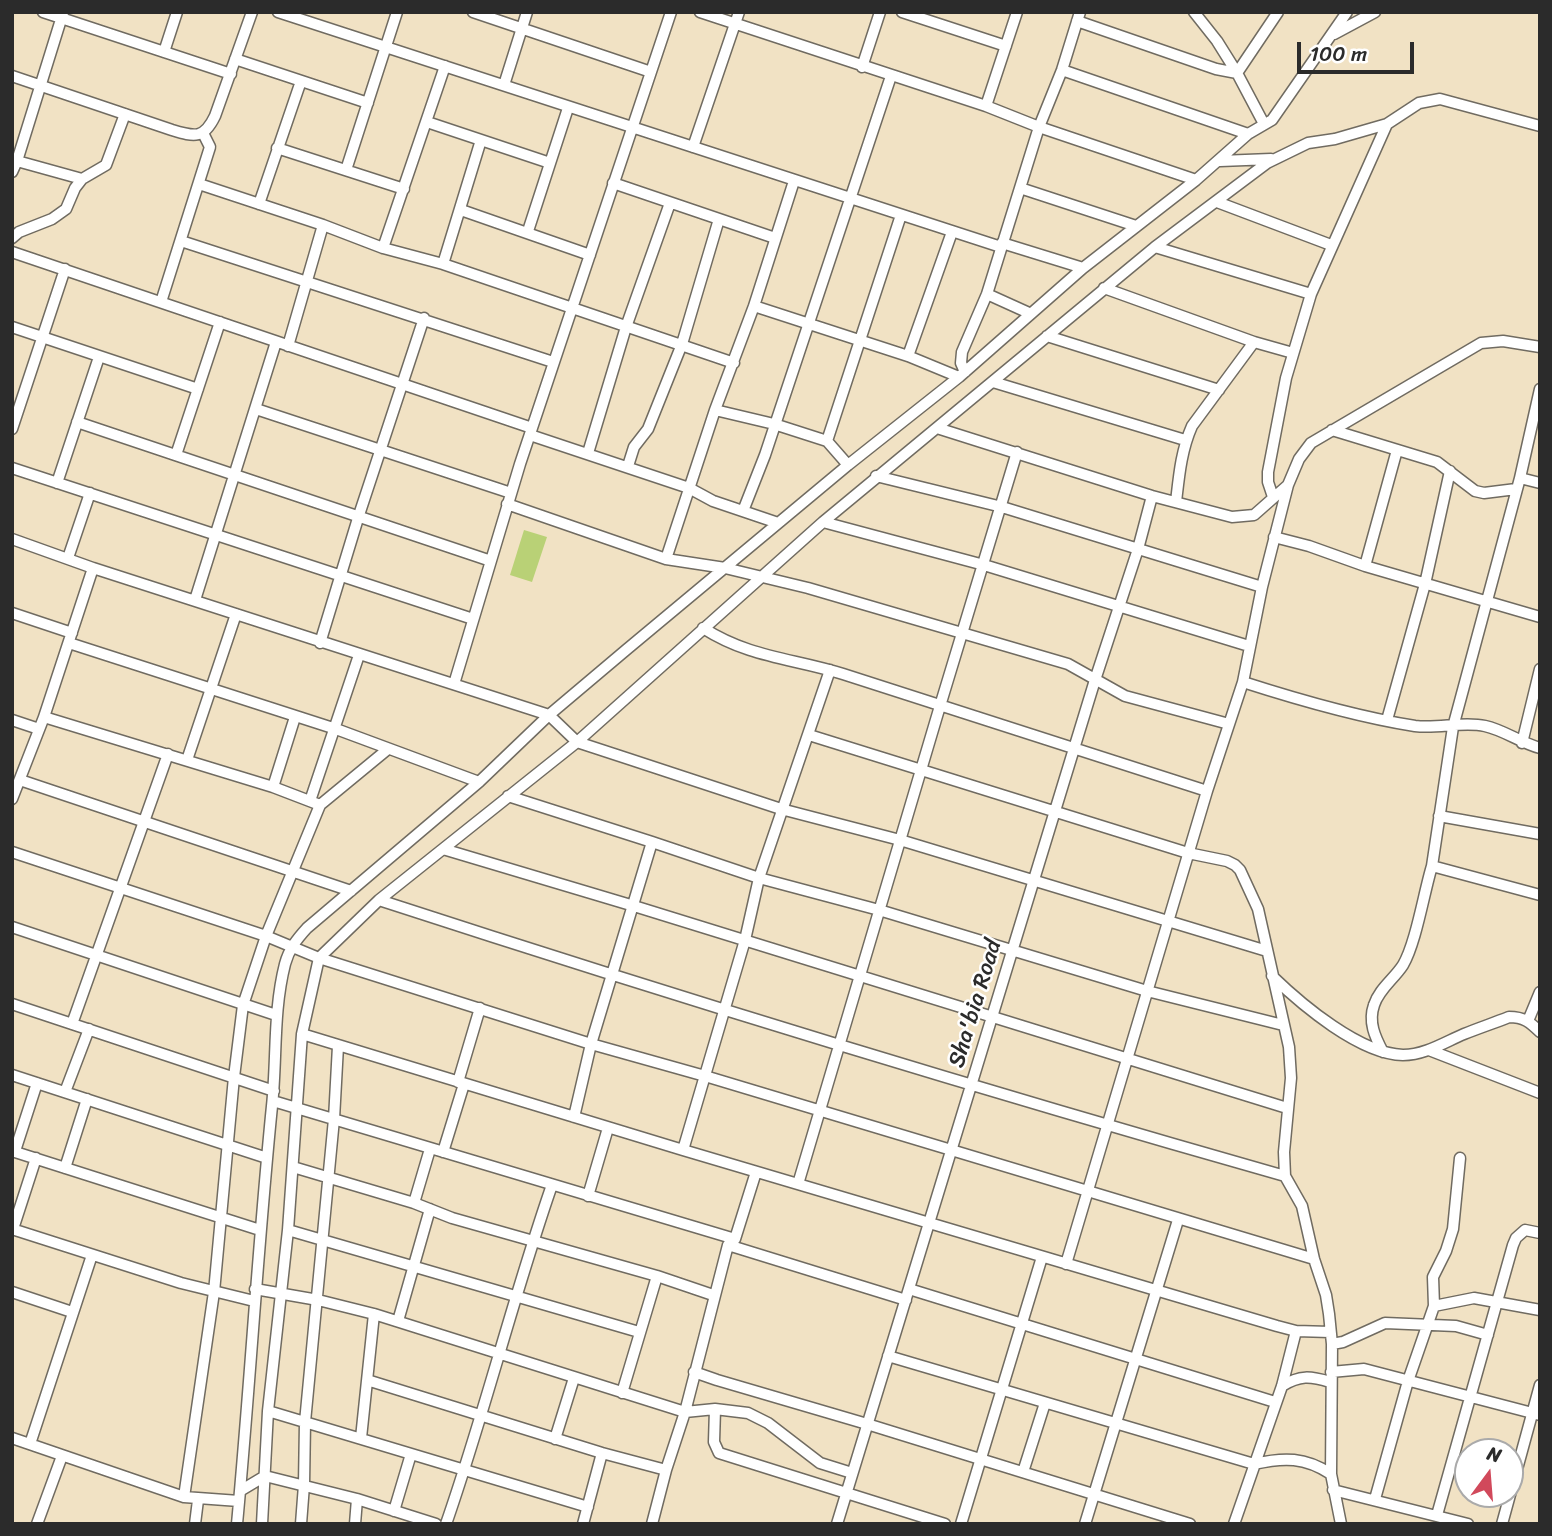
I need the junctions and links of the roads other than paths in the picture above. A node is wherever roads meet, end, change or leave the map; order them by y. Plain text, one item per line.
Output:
1 (43, 12) edge
2 (177, 12) edge
3 (252, 12) edge
4 (278, 12) edge
5 (397, 12) edge
6 (473, 12) edge
7 (527, 12) edge
8 (671, 12) edge
9 (700, 12) edge
10 (738, 12) edge
11 (880, 12) edge
12 (902, 12) edge
13 (1017, 12) edge
14 (1194, 12) edge
15 (1278, 12) edge
16 (1347, 12) edge
17 (1375, 12) edge
18 (63, 15) edge
19 (1079, 16) edge
20 (735, 24) junction
21 (522, 28) junction
22 (1333, 34) junction
23 (1006, 46) junction
24 (386, 47) junction
25 (164, 52) junction
26 (235, 59) junction
27 (445, 66) junction
28 (862, 67) junction
29 (1062, 70) junction
30 (651, 72) junction
31 (1237, 73) junction
32 (231, 74) junction
33 (12, 76) edge
34 (891, 76) junction
35 (301, 81) junction
36 (41, 85) junction
37 (504, 85) junction
38 (368, 103) junction
39 (986, 106) junction
40 (568, 107) junction
41 (125, 114) junction
42 (427, 122) junction
43 (1264, 124) junction
44 (1387, 124) junction
45 (1540, 126) edge
46 (632, 127) junction
47 (1039, 127) junction
48 (203, 133) junction
49 (1248, 134) junction
50 (481, 140) junction
51 (694, 147) junction
52 (277, 148) junction
53 (1274, 159) junction
54 (1220, 160) junction
55 (17, 161) junction
56 (550, 163) junction
57 (346, 170) junction
58 (12, 172) edge
59 (82, 179) junction
60 (1196, 180) junction
61 (794, 181) junction
62 (613, 183) junction
63 (199, 184) junction
64 (1020, 188) junction
65 (404, 189) junction
66 (849, 199) junction
67 (1217, 202) junction
68 (670, 203) junction
69 (259, 204) junction
70 (461, 210) junction
71 (901, 215) junction
72 (719, 219) junction
73 (12, 222) edge
74 (323, 225) junction
75 (1136, 226) junction
76 (528, 231) junction
77 (952, 232) junction
78 (15, 235) edge
79 (775, 238) junction
80 (181, 241) junction
81 (1002, 245) junction
82 (1331, 245) junction
83 (1156, 247) junction
84 (383, 248) junction
85 (12, 252) edge
86 (590, 255) junction
87 (443, 264) junction
88 (1083, 268) junction
89 (65, 269) junction
90 (306, 282) junction
91 (1104, 288) junction
92 (987, 293) junction
93 (1311, 294) junction
94 (161, 302) junction
95 (754, 306) junction
96 (571, 308) junction
97 (1029, 313) junction
98 (424, 318) junction
99 (220, 322) junction
100 (807, 324) junction
101 (12, 327) edge
102 (626, 327) junction
103 (1046, 336) junction
104 (42, 337) junction
105 (861, 341) junction
106 (276, 342) junction
107 (1254, 342) junction
108 (682, 344) junction
109 (288, 346) junction
110 (1540, 347) edge
111 (1293, 353) junction
112 (908, 356) junction
113 (99, 357) junction
114 (553, 362) junction
115 (734, 363) junction
116 (962, 375) junction
117 (993, 382) junction
118 (403, 384) junction
119 (198, 389) junction
120 (1540, 389) edge
121 (1219, 390) junction
122 (17, 400) edge
123 (256, 409) junction
124 (715, 410) junction
125 (77, 422) junction
126 (774, 424) junction
127 (937, 428) junction
128 (12, 429) edge
129 (1332, 430) junction
130 (531, 431) junction
131 (1185, 440) junction
132 (828, 441) junction
133 (381, 450) junction
134 (1397, 450) junction
135 (1017, 452) junction
136 (588, 453) junction
137 (176, 454) junction
138 (848, 465) junction
139 (628, 466) junction
140 (12, 468) edge
141 (1450, 471) junction
142 (235, 474) junction
143 (876, 476) junction
144 (1520, 478) junction
145 (57, 483) junction
146 (1540, 483) edge
147 (1288, 485) junction
148 (689, 488) junction
149 (1517, 489) junction
150 (511, 493) junction
151 (90, 494) junction
152 (1152, 496) junction
153 (1273, 497) junction
154 (1176, 502) junction
155 (507, 505) junction
156 (1002, 508) junction
157 (743, 511) junction
158 (359, 515) junction
159 (822, 522) junction
160 (778, 523) junction
161 (215, 535) junction
162 (1274, 537) junction
163 (12, 539) edge
164 (1138, 549) junction
165 (68, 558) junction
166 (666, 559) junction
167 (491, 561) junction
168 (984, 565) junction
169 (1365, 566) junction
170 (93, 568) junction
171 (725, 568) junction
172 (340, 575) junction
173 (760, 576) junction
174 (1425, 584) junction
175 (1262, 587) junction
176 (195, 600) junction
177 (1485, 601) junction
178 (1119, 607) junction
179 (12, 613) edge
180 (236, 614) junction
181 (1540, 617) edge
182 (473, 619) junction
183 (703, 628) junction
184 (963, 634) junction
185 (71, 638) junction
186 (320, 643) junction
187 (1249, 646) junction
188 (359, 655) junction
189 (1540, 669) edge
190 (830, 670) junction
191 (1095, 680) junction
192 (1243, 682) junction
193 (454, 684) junction
194 (212, 689) junction
195 (940, 706) junction
196 (549, 715) junction
197 (44, 716) junction
198 (295, 717) junction
199 (12, 720) edge
200 (1387, 720) junction
201 (1229, 724) junction
202 (1453, 727) junction
203 (39, 729) junction
204 (336, 729) junction
205 (809, 735) junction
206 (577, 742) junction
207 (1522, 743) junction
208 (388, 748) junction
209 (1540, 748) edge
210 (1075, 749) junction
211 (168, 754) junction
212 (187, 760) junction
213 (921, 770) junction
214 (20, 780) junction
215 (480, 782) junction
216 (273, 787) junction
217 (1207, 791) junction
218 (13, 794) edge
219 (508, 796) junction
220 (315, 803) junction
221 (781, 809) junction
222 (1056, 812) junction
223 (1439, 816) junction
224 (144, 821) junction
225 (1540, 834) edge
226 (900, 840) junction
227 (652, 842) junction
228 (443, 849) junction
229 (12, 852) edge
230 (1188, 853) junction
231 (1432, 866) junction
232 (291, 873) junction
233 (759, 878) junction
234 (1035, 881) junction
235 (120, 888) junction
236 (351, 891) junction
237 (1540, 895) edge
238 (379, 900) junction
239 (634, 906) junction
240 (879, 910) junction
241 (1168, 921) junction
242 (12, 927) edge
243 (266, 936) junction
244 (745, 940) junction
245 (292, 946) junction
246 (1013, 950) junction
247 (1267, 951) junction
248 (96, 956) junction
249 (319, 958) junction
250 (1271, 975) junction
251 (612, 976) junction
252 (860, 976) junction
253 (1147, 991) junction
254 (1540, 992) edge
255 (12, 1004) edge
256 (243, 1004) junction
257 (481, 1008) junction
258 (724, 1011) junction
259 (276, 1015) junction
260 (993, 1017) junction
261 (1528, 1021) junction
262 (72, 1024) junction
263 (1283, 1026) junction
264 (89, 1029) junction
265 (1540, 1032) edge
266 (302, 1034) junction
267 (591, 1044) junction
268 (338, 1046) junction
269 (839, 1046) junction
270 (1429, 1050) junction
271 (1383, 1052) junction
272 (1127, 1058) junction
273 (12, 1075) edge
274 (705, 1076) junction
275 (234, 1077) junction
276 (37, 1083) junction
277 (461, 1083) junction
278 (971, 1086) junction
279 (65, 1092) junction
280 (1540, 1093) edge
281 (274, 1096) junction
282 (87, 1099) junction
283 (297, 1108) junction
284 (1287, 1108) junction
285 (820, 1111) junction
286 (574, 1117) junction
287 (334, 1119) junction
288 (1107, 1125) junction
289 (608, 1128) junction
290 (229, 1146) junction
291 (430, 1149) junction
292 (683, 1150) junction
293 (952, 1150) junction
294 (13, 1151) edge
295 (443, 1152) junction
296 (36, 1158) junction
297 (267, 1158) junction
298 (1460, 1158) dead end
299 (293, 1167) junction
300 (65, 1168) junction
301 (755, 1172) junction
302 (328, 1176) junction
303 (1286, 1176) junction
304 (798, 1184) junction
305 (552, 1185) junction
306 (1088, 1192) junction
307 (588, 1196) junction
308 (414, 1203) junction
309 (430, 1209) junction
310 (222, 1218) junction
311 (1178, 1220) junction
312 (929, 1224) junction
313 (12, 1229) edge
314 (260, 1230) junction
315 (288, 1230) junction
316 (1540, 1233) edge
317 (323, 1239) junction
318 (532, 1241) junction
319 (732, 1242) junction
320 (92, 1255) junction
321 (1042, 1257) junction
322 (1314, 1259) junction
323 (1066, 1264) junction
324 (412, 1265) junction
325 (657, 1276) junction
326 (255, 1289) junction
327 (909, 1289) junction
328 (1157, 1290) junction
329 (12, 1292) edge
330 (214, 1292) junction
331 (282, 1292) junction
332 (713, 1295) junction
333 (517, 1296) junction
334 (318, 1300) junction
335 (905, 1300) junction
336 (254, 1301) junction
337 (1497, 1302) junction
338 (1434, 1306) junction
339 (1540, 1310) edge
340 (72, 1312) junction
341 (374, 1314) junction
342 (398, 1321) junction
343 (1022, 1324) junction
344 (1426, 1326) junction
345 (1297, 1331) junction
346 (639, 1332) junction
347 (1330, 1332) junction
348 (1488, 1335) junction
349 (1332, 1344) junction
350 (500, 1354) junction
351 (888, 1356) junction
352 (1136, 1359) junction
353 (694, 1371) junction
354 (1330, 1377) junction
355 (574, 1378) junction
356 (368, 1380) junction
357 (1408, 1381) junction
358 (1540, 1385) edge
359 (1282, 1386) junction
360 (1002, 1390) junction
361 (622, 1393) junction
362 (1469, 1397) junction
363 (1275, 1402) junction
364 (1045, 1403) junction
365 (715, 1409) junction
366 (268, 1411) junction
367 (685, 1412) junction
368 (1536, 1414) edge
369 (480, 1415) junction
370 (305, 1422) junction
371 (867, 1424) junction
372 (1116, 1424) junction
373 (12, 1438) edge
374 (361, 1438) junction
375 (555, 1439) junction
376 (30, 1444) junction
377 (602, 1453) junction
378 (411, 1454) junction
379 (61, 1456) junction
380 (981, 1460) junction
381 (1254, 1464) junction
382 (465, 1469) junction
383 (666, 1470) junction
384 (1023, 1472) junction
385 (852, 1474) junction
386 (1331, 1474) junction
387 (265, 1476) junction
388 (304, 1485) junction
389 (1333, 1490) junction
390 (846, 1494) junction
391 (1094, 1494) junction
392 (239, 1496) junction
393 (184, 1497) junction
394 (356, 1499) junction
395 (1375, 1499) junction
396 (198, 1500) junction
397 (588, 1507) junction
398 (394, 1511) junction
399 (1437, 1515) junction
400 (37, 1524) edge
401 (195, 1524) edge
402 (237, 1524) edge
403 (262, 1524) edge
404 (301, 1524) edge
405 (355, 1524) edge
406 (436, 1524) edge
407 (446, 1524) edge
408 (583, 1524) edge
409 (652, 1524) edge
410 (837, 1524) edge
411 (945, 1524) edge
412 (961, 1524) edge
413 (1085, 1524) edge
414 (1191, 1524) edge
415 (1234, 1524) edge
416 (1341, 1524) edge
417 (1468, 1524) edge
418 (1502, 1524) edge

1 - 18 street
2 - 25 street
3 - 26 street
4 - 24 street
5 - 24 street
6 - 21 street
7 - 21 street
8 - 30 street
9 - 20 street
10 - 20 street
11 - 28 street
12 - 23 street
13 - 23 street
14 - 31 street
15 - 31 street
16 - 22 street
17 - 22 street
18 - 25 street
18 - 36 street
19 - 29 street
19 - 31 street
20 - 28 street
20 - 51 street
21 - 30 street
21 - 37 street
22 - 43 street
23 - 39 street
24 - 27 street
24 - 38 street
25 - 32 street
26 - 32 street
26 - 35 street
27 - 37 street
27 - 42 street
28 - 34 street
29 - 47 street
29 - 49 street
30 - 46 street
31 - 43 street
32 - 48 street
33 - 36 street
34 - 39 street
34 - 66 street
35 - 38 street
35 - 52 street
36 - 41 street
36 - 55 street
37 - 40 street
38 - 57 street
39 - 47 street
40 - 46 street
40 - 56 street
41 - 48 street
41 - 59 street
42 - 50 street
42 - 65 street
43 - 49 street
44 - 45 street
44 - 53 street
44 - 82 street
46 - 51 street
46 - 62 street
47 - 60 street
47 - 64 street
48 - 63 street
49 - 54 street
50 - 56 street
50 - 70 street
51 - 61 street
52 - 57 street
52 - 69 street
53 - 54 street
53 - 67 street
54 - 60 street
55 - 58 street
55 - 59 street
56 - 76 street
57 - 65 street
59 - 78 street
60 - 75 street
61 - 66 street
61 - 79 street
62 - 68 street
62 - 86 street
63 - 69 street
63 - 80 street
64 - 75 street
64 - 81 street
65 - 84 street
66 - 71 street
66 - 100 street
67 - 82 street
67 - 83 street
68 - 72 street
68 - 102 street
69 - 74 street
70 - 76 street
70 - 87 street
71 - 77 street
71 - 105 street
72 - 79 street
72 - 108 street
73 - 78 street
74 - 84 street
74 - 90 street
75 - 88 street
76 - 86 street
77 - 81 street
77 - 112 street
79 - 95 street
80 - 90 street
80 - 94 street
81 - 88 street
81 - 92 street
82 - 93 street
83 - 91 street
83 - 93 street
84 - 87 street
85 - 89 street
86 - 96 street
87 - 96 street
88 - 97 street
89 - 94 street
89 - 104 street
90 - 98 street
90 - 109 street
91 - 103 street
91 - 107 street
92 - 97 street
92 - 116 street
93 - 111 street
94 - 99 street
95 - 100 street
95 - 115 street
96 - 102 street
96 - 114 street
97 - 116 street
98 - 114 street
98 - 118 street
99 - 106 street
99 - 119 street
100 - 105 street
100 - 126 street
101 - 104 street
102 - 108 street
102 - 136 street
103 - 117 street
103 - 121 street
104 - 113 street
104 - 122 street
105 - 112 street
105 - 132 street
106 - 109 street
106 - 123 street
107 - 111 street
107 - 121 street
108 - 115 street
108 - 139 street
109 - 118 street
110 - 129 street
111 - 153 street
112 - 116 street
113 - 119 street
113 - 125 street
114 - 130 street
115 - 124 street
116 - 138 street
117 - 127 street
117 - 131 street
118 - 130 street
118 - 133 street
119 - 137 street
120 - 144 street
121 - 131 street
122 - 128 street
123 - 133 street
123 - 142 street
124 - 126 street
124 - 148 street
125 - 137 street
125 - 145 street
126 - 132 street
126 - 157 street
127 - 135 street
127 - 143 street
129 - 134 street
129 - 147 street
130 - 136 street
130 - 150 street
131 - 154 street
132 - 138 street
133 - 150 street
133 - 158 street
134 - 141 street
134 - 169 street
135 - 152 street
135 - 156 street
136 - 139 street
137 - 142 street
138 - 160 street
139 - 148 street
140 - 145 street
141 - 149 street
141 - 174 street
142 - 158 street
142 - 161 street
143 - 156 street
143 - 159 street
144 - 146 street
144 - 149 street
145 - 151 street
147 - 153 street
147 - 162 street
148 - 157 street
148 - 166 street
149 - 177 street
150 - 155 street
151 - 161 street
151 - 165 street
152 - 154 street
152 - 164 street, Sha'bia Road
153 - 154 street
155 - 166 street
155 - 167 street
156 - 164 street
156 - 168 street
157 - 160 street
158 - 167 street
158 - 172 street
159 - 168 street
159 - 173 street
160 - 171 street
161 - 172 street
161 - 176 street
162 - 169 street
162 - 175 street
163 - 165 street
164 - 175 street
164 - 178 street, Sha'bia Road
165 - 170 street
166 - 171 street
167 - 182 street
168 - 178 street
168 - 184 street
169 - 174 street
170 - 176 street
170 - 185 street
171 - 173 street
171 - 196 street
172 - 182 street
172 - 186 street
173 - 183 street
173 - 184 street
174 - 177 street
174 - 200 street
175 - 187 street
176 - 180 street
177 - 181 street
177 - 202 street
178 - 187 street
178 - 191 street, Sha'bia Road
179 - 185 street
180 - 186 street
180 - 194 street
182 - 193 street
183 - 190 street
183 - 206 street
184 - 191 street
184 - 195 street
185 - 194 street
185 - 197 street
186 - 188 street
187 - 192 street
188 - 193 street
188 - 204 street
189 - 207 street
190 - 195 street
190 - 205 street
191 - 201 street
191 - 210 street, Sha'bia Road
192 - 200 street
192 - 201 street
193 - 196 street
194 - 198 street
194 - 212 street
195 - 210 street
195 - 213 street
196 - 206 street
196 - 215 street
197 - 203 street
197 - 211 street
198 - 204 street
198 - 216 street
199 - 203 street
200 - 202 street
201 - 217 street
202 - 207 street
202 - 223 street
203 - 214 street
204 - 208 street
204 - 220 street
205 - 213 street
205 - 221 street
206 - 219 street
206 - 221 street
207 - 209 street
208 - 215 street
208 - 220 street
210 - 217 street
210 - 222 street, Sha'bia Road
211 - 212 street
211 - 224 street
212 - 216 street
213 - 222 street
213 - 226 street
214 - 218 street
214 - 224 street
215 - 236 street
216 - 220 street
217 - 230 street
219 - 227 street
219 - 228 street
220 - 232 street
221 - 226 street
221 - 233 street
222 - 230 street
222 - 234 street, Sha'bia Road
223 - 225 street
223 - 231 street
224 - 232 street
224 - 235 street
226 - 234 street
226 - 240 street
227 - 233 street
227 - 239 street
228 - 238 street
228 - 239 street
229 - 235 street
230 - 241 street
230 - 247 street
231 - 237 street
231 - 271 street
232 - 236 street
232 - 243 street
233 - 240 street
233 - 244 street
234 - 241 street
234 - 246 street, Sha'bia Road
235 - 243 street
235 - 248 street
236 - 245 street
238 - 249 street
238 - 251 street
239 - 244 street
239 - 251 street
240 - 246 street
240 - 252 street
241 - 247 street
241 - 253 street
242 - 248 street
243 - 245 street
243 - 256 street
244 - 252 street
244 - 258 street
245 - 249 street
245 - 259 street
246 - 253 street
246 - 260 street, Sha'bia Road
247 - 250 street
248 - 256 street
248 - 262 street
249 - 257 street
249 - 266 street
250 - 263 street
250 - 271 street
251 - 258 street
251 - 267 street
252 - 260 street
252 - 269 street
253 - 263 street
253 - 272 street
254 - 261 street
255 - 262 street
256 - 259 street
256 - 275 street
257 - 267 street
257 - 277 street
258 - 269 street
258 - 274 street
259 - 281 street
260 - 272 street
260 - 278 street, Sha'bia Road
261 - 265 street
261 - 270 street
262 - 264 street
263 - 284 street
264 - 275 street
264 - 279 street
266 - 268 street
266 - 283 street
267 - 274 street
267 - 286 street
268 - 277 street
268 - 287 street
269 - 278 street
269 - 285 street
270 - 271 street
270 - 280 street
272 - 284 street
272 - 288 street
273 - 276 street
274 - 285 street
274 - 292 street
275 - 281 street
275 - 290 street
276 - 279 street
276 - 294 street
277 - 286 street
277 - 295 street
278 - 288 street
278 - 293 street, Sha'bia Road
279 - 282 street
281 - 283 street
281 - 297 street
282 - 290 street
282 - 300 street
283 - 287 street
283 - 299 street
284 - 303 street
285 - 293 street
285 - 304 street
286 - 289 street
287 - 291 street
287 - 302 street
288 - 303 street
288 - 306 street
289 - 292 street
289 - 307 street
290 - 297 street
290 - 310 street
291 - 295 street
291 - 308 street
292 - 301 street
293 - 306 street
293 - 312 street, Sha'bia Road
294 - 296 street
295 - 305 street
296 - 300 street
296 - 313 street
297 - 314 street
298 - 338 street
299 - 302 street
299 - 315 street
300 - 310 street
301 - 304 street
301 - 319 street
302 - 308 street
302 - 317 street
303 - 322 street
304 - 312 street
305 - 307 street
305 - 318 street
306 - 311 street
306 - 323 street
307 - 319 street
308 - 309 street
309 - 318 street
309 - 324 street
310 - 314 street
310 - 330 street
311 - 322 street
311 - 328 street
312 - 321 street
312 - 327 street, Sha'bia Road
313 - 320 street
314 - 326 street
315 - 317 street
315 - 331 street
316 - 337 street
317 - 324 street
317 - 334 street
318 - 325 street
318 - 333 street
319 - 332 street
319 - 335 street
320 - 330 street
320 - 340 street
321 - 323 street
321 - 343 street
322 - 347 street
323 - 328 street
324 - 333 street
324 - 342 street
325 - 332 street
325 - 346 street
326 - 331 street
326 - 336 street
327 - 335 street, Sha'bia Road
327 - 343 street
328 - 345 street
328 - 352 street
329 - 340 street
330 - 336 street
330 - 393 street
331 - 334 street
331 - 366 street
332 - 353 street
333 - 346 street
333 - 350 street
334 - 341 street
334 - 370 street
335 - 351 street, Sha'bia Road
336 - 392 street
337 - 338 street
337 - 339 street
337 - 348 street
338 - 344 street
340 - 376 street
341 - 342 street
341 - 356 street
342 - 350 street
343 - 352 street
343 - 360 street
344 - 348 street
344 - 349 street
344 - 357 street
345 - 347 street
345 - 359 street
346 - 361 street
347 - 349 street
348 - 362 street
349 - 354 street
350 - 355 street
350 - 369 street
351 - 360 street
351 - 371 street, Sha'bia Road
352 - 363 street
352 - 372 street
353 - 367 street
353 - 371 street
354 - 357 street
354 - 359 street
354 - 386 street
355 - 361 street
355 - 375 street
356 - 369 street
356 - 374 street
357 - 362 street
357 - 395 street
358 - 368 street
359 - 363 street
360 - 364 street
360 - 380 street
361 - 367 street
362 - 368 street
362 - 399 street
363 - 381 street
364 - 372 street
364 - 384 street
365 - 367 street
365 - 385 street
365 - 390 street
366 - 370 street
366 - 387 street
367 - 383 street
368 - 418 street
369 - 375 street
369 - 382 street
370 - 374 street
370 - 388 street
371 - 380 street
371 - 385 street, Sha'bia Road
372 - 381 street
372 - 391 street
373 - 376 street
374 - 378 street
375 - 377 street
376 - 379 street
377 - 383 street
377 - 397 street
378 - 382 street
378 - 398 street
379 - 393 street
379 - 400 street
380 - 384 street
380 - 412 street
381 - 386 street
381 - 415 street
382 - 397 street
382 - 407 street
383 - 409 street
384 - 391 street
385 - 390 street, Sha'bia Road
386 - 389 street
387 - 388 street
387 - 392 street
387 - 403 street
388 - 394 street
388 - 404 street
389 - 395 street
389 - 416 street
390 - 410 street, Sha'bia Road
390 - 411 street
391 - 413 street
391 - 414 street
392 - 396 street
392 - 402 street
393 - 396 street
394 - 398 street
394 - 405 street
395 - 399 street
396 - 401 street
397 - 408 street
398 - 406 street
399 - 417 street

